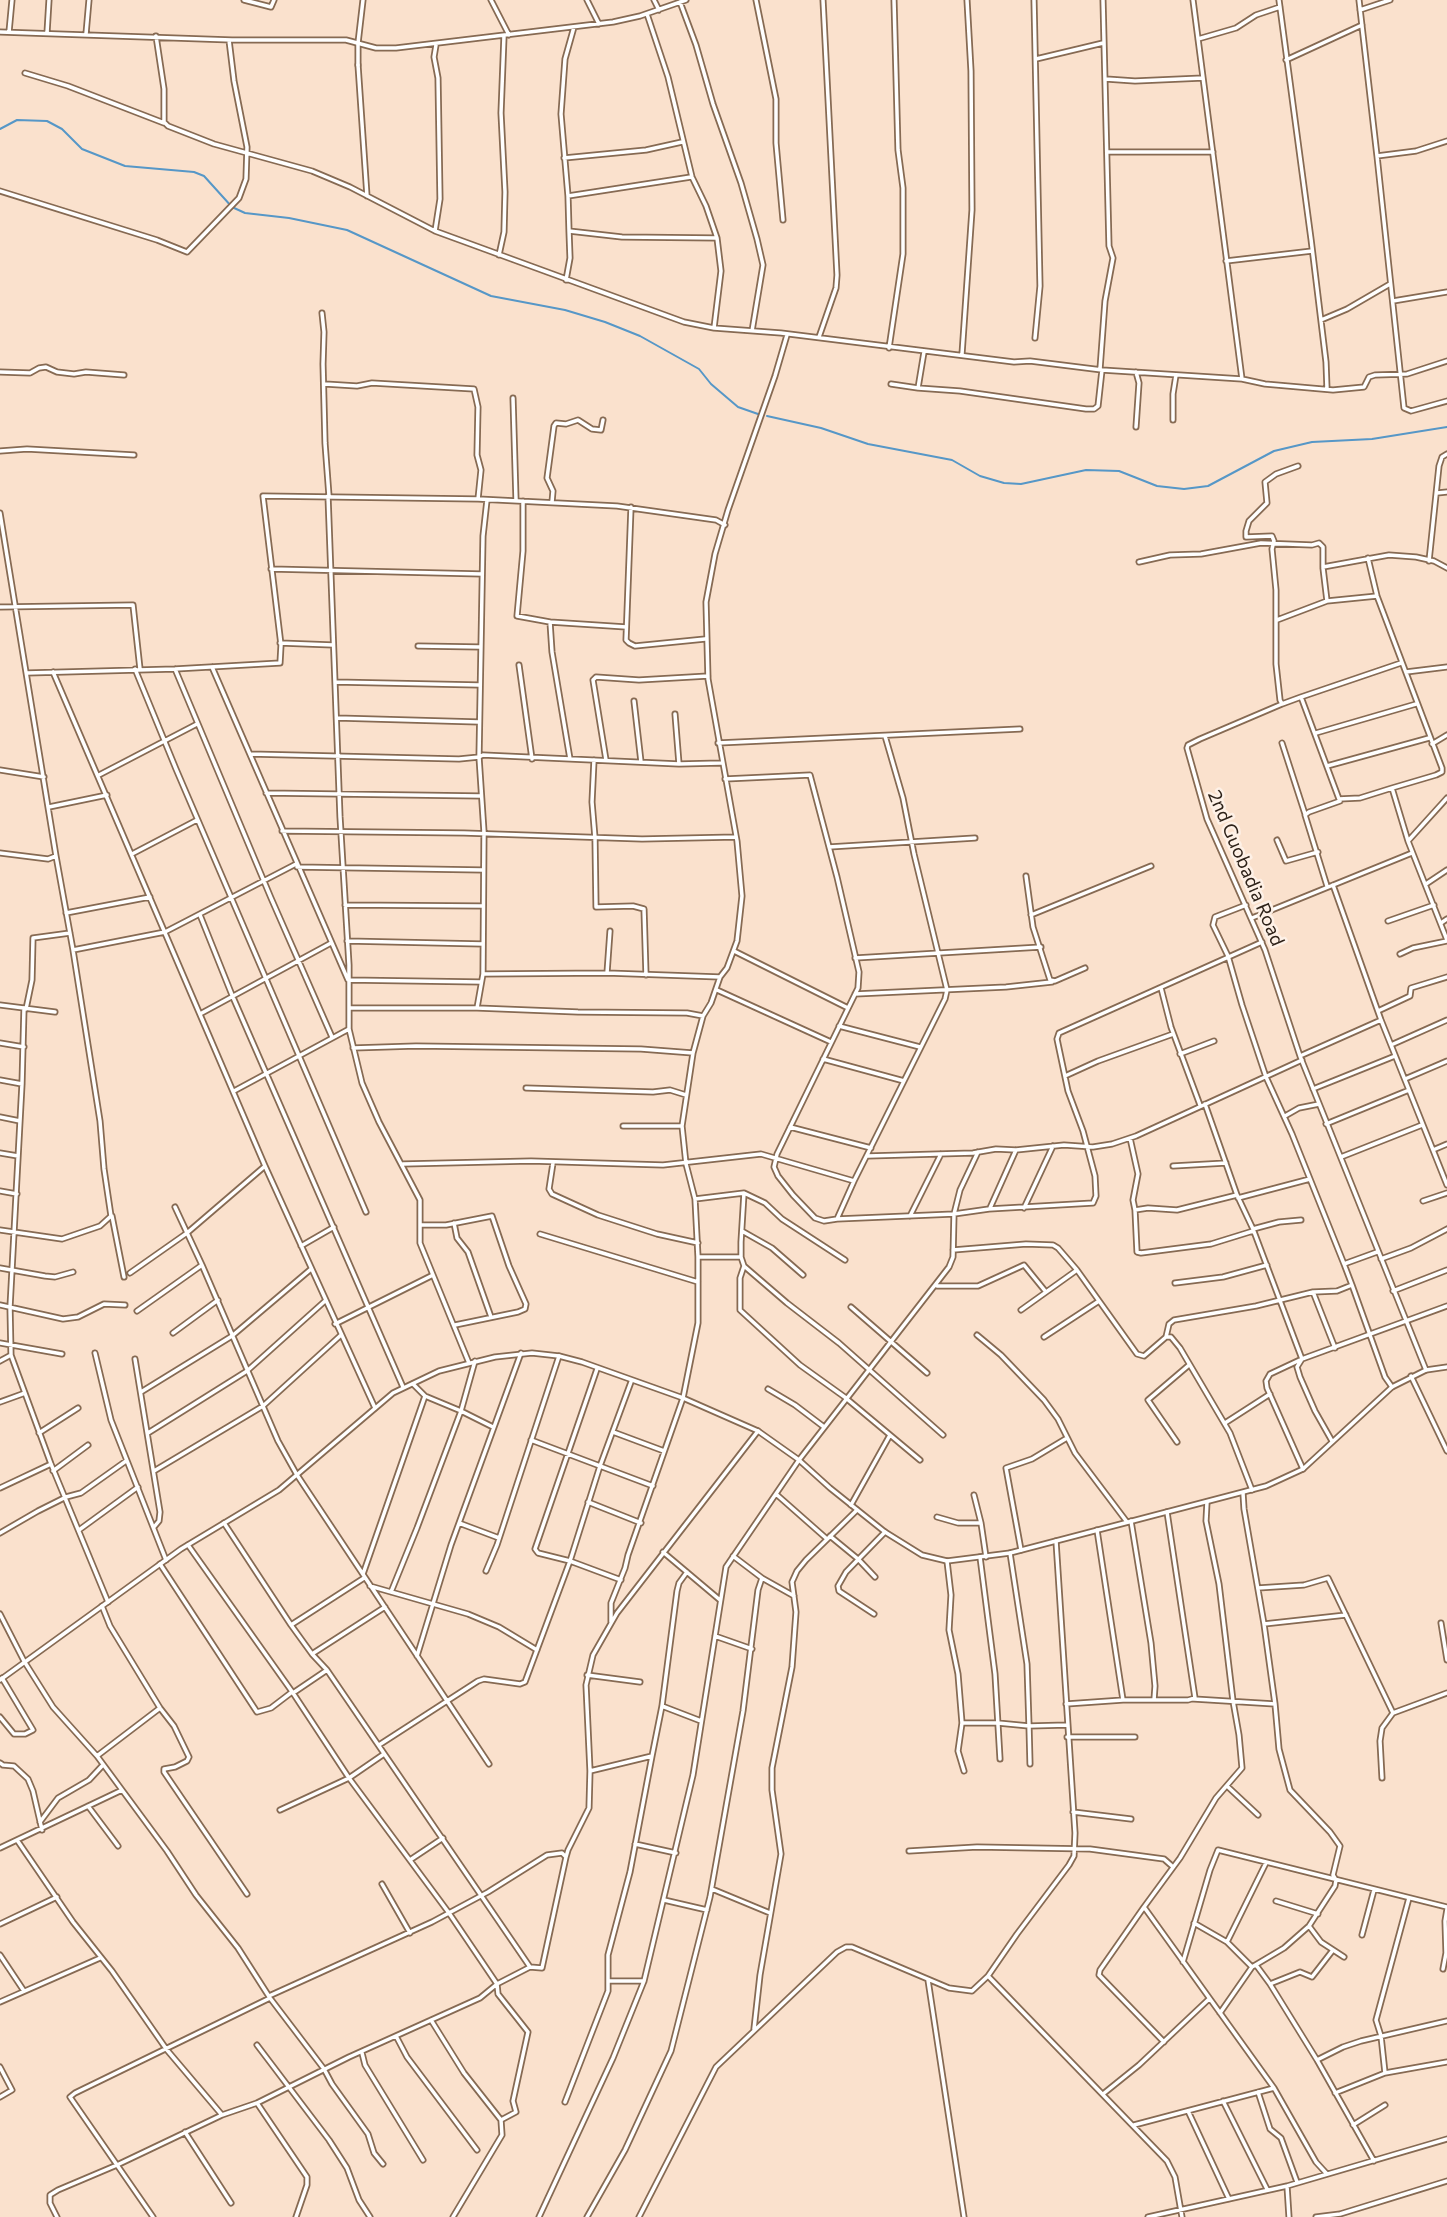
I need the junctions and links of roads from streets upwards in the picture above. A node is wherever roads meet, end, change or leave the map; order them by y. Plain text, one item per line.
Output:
1 (12, 0) edge
2 (49, 0) edge
3 (89, 0) edge
4 (244, 0) edge
5 (274, 0) edge
6 (363, 0) edge
7 (491, 0) edge
8 (587, 0) edge
9 (654, 0) edge
10 (686, 0) edge
11 (756, 0) edge
12 (823, 0) edge
13 (894, 0) edge
14 (967, 0) edge
15 (1034, 0) edge
16 (1103, 0) edge
17 (1193, 0) edge
18 (1279, 0) edge
19 (1359, 0) edge
20 (1390, 0) edge
21 (680, 2) junction
22 (1280, 7) junction
23 (659, 10) junction
24 (1360, 10) junction
25 (647, 14) junction
26 (599, 24) junction
27 (1362, 25) junction
28 (574, 27) junction
29 (0, 32) edge
30 (9, 32) junction
31 (47, 33) junction
32 (86, 34) junction
33 (156, 36) junction
34 (506, 36) junction
35 (1198, 39) junction
36 (229, 40) junction
37 (358, 43) junction
38 (1104, 43) junction
39 (436, 45) junction
40 (1036, 59) junction
41 (1286, 60) junction
42 (25, 73) dead end
43 (1203, 78) junction
44 (1106, 79) junction
45 (164, 123) junction
46 (1447, 141) edge
47 (682, 142) junction
48 (247, 152) junction
49 (1108, 152) junction
50 (1213, 152) junction
51 (1377, 156) junction
52 (564, 158) junction
53 (692, 177) junction
54 (0, 191) edge
55 (367, 196) junction
56 (568, 196) junction
57 (783, 219) dead end
58 (435, 231) junction
59 (569, 231) junction
60 (717, 238) junction
61 (1312, 251) junction
62 (499, 255) junction
63 (1226, 261) junction
64 (566, 280) junction
65 (1391, 284) junction
66 (1447, 292) edge
67 (1393, 301) junction
68 (322, 313) dead end
69 (1321, 320) junction
70 (714, 328) junction
71 (752, 331) junction
72 (787, 335) junction
73 (819, 337) junction
74 (1035, 338) dead end
75 (889, 348) junction
76 (924, 352) junction
77 (962, 354) junction
78 (1447, 362) edge
79 (1101, 370) junction
80 (0, 372) edge
81 (1136, 372) junction
82 (1399, 373) junction
83 (124, 375) dead end
84 (1176, 375) junction
85 (1242, 379) junction
86 (325, 384) junction
87 (891, 384) dead end
88 (918, 388) junction
89 (1327, 389) junction
90 (513, 398) dead end
91 (1447, 401) edge
92 (603, 420) dead end
93 (1173, 420) dead end
94 (1136, 427) dead end
95 (0, 450) edge
96 (1447, 454) edge
97 (134, 455) dead end
98 (1298, 466) dead end
99 (1447, 492) edge
100 (1437, 493) junction
101 (328, 496) junction
102 (478, 499) junction
103 (487, 500) junction
104 (516, 500) junction
105 (523, 500) junction
106 (552, 502) junction
107 (631, 507) junction
108 (0, 513) edge
109 (1, 523) edge
110 (725, 525) junction
111 (1272, 544) junction
112 (1368, 558) junction
113 (1429, 561) junction
114 (1139, 562) dead end
115 (1323, 567) junction
116 (1447, 568) edge
117 (271, 569) junction
118 (332, 570) junction
119 (482, 574) junction
120 (1377, 596) junction
121 (1327, 601) junction
122 (0, 607) edge
123 (16, 607) junction
124 (1277, 620) junction
125 (550, 622) junction
126 (626, 627) junction
127 (705, 639) junction
128 (280, 643) junction
129 (333, 645) junction
130 (418, 646) dead end
131 (480, 647) junction
132 (1402, 662) junction
133 (519, 665) dead end
134 (212, 666) junction
135 (1447, 667) edge
136 (137, 669) junction
137 (175, 669) junction
138 (54, 672) junction
139 (1406, 672) junction
140 (27, 673) junction
141 (708, 676) junction
142 (335, 682) junction
143 (479, 685) junction
144 (1301, 697) junction
145 (634, 701) dead end
146 (1282, 704) junction
147 (1416, 704) junction
148 (675, 715) dead end
149 (337, 718) junction
150 (479, 722) junction
151 (197, 724) junction
152 (1020, 729) dead end
153 (1316, 733) junction
154 (1447, 735) edge
155 (886, 736) junction
156 (1430, 738) junction
157 (164, 741) junction
158 (718, 743) junction
159 (1282, 743) dead end
160 (1432, 744) junction
161 (250, 754) junction
162 (338, 756) junction
163 (479, 757) junction
164 (532, 759) junction
165 (570, 759) junction
166 (594, 760) junction
167 (606, 760) junction
168 (640, 762) junction
169 (721, 763) junction
170 (680, 764) junction
171 (1327, 766) junction
172 (0, 769) edge
173 (99, 775) junction
174 (44, 777) junction
175 (725, 779) junction
176 (1392, 788) junction
177 (266, 793) junction
178 (340, 794) junction
179 (107, 795) junction
180 (482, 796) junction
181 (1447, 799) edge
182 (1342, 800) junction
183 (49, 807) junction
184 (1305, 815) junction
185 (197, 820) junction
186 (282, 831) junction
187 (342, 832) junction
188 (484, 834) junction
189 (736, 837) junction
190 (595, 838) junction
191 (975, 838) dead end
192 (1278, 840) dead end
193 (1408, 841) junction
194 (912, 842) junction
195 (829, 847) junction
196 (1318, 852) junction
197 (0, 853) edge
198 (1412, 853) junction
199 (132, 854) junction
200 (56, 856) junction
201 (297, 865) junction
202 (1151, 866) dead end
203 (344, 868) junction
204 (483, 870) junction
205 (1447, 870) edge
206 (1026, 876) dead end
207 (263, 881) junction
208 (1426, 884) junction
209 (1330, 886) junction
210 (150, 897) junction
211 (231, 898) junction
212 (345, 905) junction
213 (1246, 905) junction
214 (1434, 905) junction
215 (484, 906) junction
216 (66, 913) junction
217 (200, 915) junction
218 (1031, 915) junction
219 (1252, 918) junction
220 (1447, 919) edge
221 (1388, 921) dead end
222 (1441, 923) junction
223 (610, 931) dead end
224 (165, 932) junction
225 (70, 933) junction
226 (1447, 940) edge
227 (347, 941) junction
228 (1262, 942) junction
229 (331, 943) junction
230 (483, 944) junction
231 (1041, 947) junction
232 (72, 950) junction
233 (733, 951) junction
234 (939, 953) junction
235 (1400, 954) dead end
236 (1228, 956) junction
237 (855, 958) junction
238 (298, 960) junction
239 (1085, 968) dead end
240 (607, 973) junction
241 (482, 974) junction
242 (646, 975) junction
243 (266, 977) junction
244 (720, 977) junction
245 (1447, 977) edge
246 (348, 980) junction
247 (481, 982) junction
248 (1052, 982) junction
249 (1161, 988) junction
250 (717, 990) junction
251 (947, 990) junction
252 (855, 994) junction
253 (232, 995) junction
254 (0, 1005) edge
255 (350, 1008) junction
256 (477, 1008) junction
257 (848, 1008) junction
258 (25, 1009) junction
259 (1378, 1011) junction
260 (55, 1012) dead end
261 (200, 1014) junction
262 (703, 1016) junction
263 (1381, 1020) junction
264 (1447, 1020) edge
265 (839, 1026) junction
266 (349, 1029) junction
267 (1173, 1034) junction
268 (332, 1037) junction
269 (1214, 1041) dead end
270 (831, 1042) junction
271 (0, 1043) edge
272 (1391, 1045) junction
273 (24, 1047) junction
274 (920, 1047) junction
275 (353, 1048) junction
276 (694, 1054) junction
277 (1180, 1054) junction
278 (1395, 1056) junction
279 (299, 1057) junction
280 (1301, 1058) junction
281 (823, 1059) junction
282 (1447, 1061) edge
283 (267, 1073) junction
284 (1065, 1076) junction
285 (1266, 1076) junction
286 (1405, 1079) junction
287 (0, 1080) edge
288 (904, 1081) junction
289 (22, 1084) junction
290 (526, 1088) dead end
291 (1313, 1089) junction
292 (1409, 1090) junction
293 (234, 1091) junction
294 (687, 1095) junction
295 (1318, 1104) junction
296 (1202, 1105) junction
297 (0, 1117) edge
298 (1284, 1117) junction
299 (20, 1121) junction
300 (1326, 1124) junction
301 (1422, 1125) junction
302 (623, 1126) dead end
303 (682, 1126) junction
304 (790, 1127) junction
305 (1130, 1138) junction
306 (1447, 1144) edge
307 (1053, 1146) junction
308 (1086, 1147) junction
309 (871, 1148) junction
310 (1016, 1150) junction
311 (1433, 1150) junction
312 (978, 1152) junction
313 (0, 1153) edge
314 (941, 1154) junction
315 (18, 1156) junction
316 (867, 1156) junction
317 (1341, 1157) junction
318 (776, 1158) junction
319 (553, 1163) junction
320 (1226, 1163) junction
321 (403, 1164) junction
322 (686, 1164) junction
323 (265, 1166) junction
324 (1173, 1166) dead end
325 (1310, 1179) junction
326 (854, 1181) junction
327 (1447, 1183) edge
328 (0, 1191) edge
329 (744, 1193) junction
330 (1447, 1193) edge
331 (17, 1194) junction
332 (1237, 1197) junction
333 (695, 1199) junction
334 (1423, 1201) dead end
335 (175, 1207) dead end
336 (1024, 1208) junction
337 (989, 1209) junction
338 (1135, 1210) junction
339 (366, 1212) dead end
340 (112, 1214) junction
341 (954, 1214) junction
342 (910, 1216) junction
343 (837, 1219) junction
344 (1301, 1220) dead end
345 (454, 1223) junction
346 (420, 1225) junction
347 (334, 1227) junction
348 (1447, 1229) edge
349 (0, 1230) edge
350 (1253, 1230) junction
351 (742, 1231) junction
352 (14, 1233) junction
353 (187, 1233) junction
354 (540, 1234) dead end
355 (698, 1243) junction
356 (301, 1246) junction
357 (953, 1250) junction
358 (1377, 1252) junction
359 (698, 1257) junction
360 (741, 1257) junction
361 (1381, 1259) junction
362 (845, 1260) dead end
363 (1344, 1264) junction
364 (202, 1265) junction
365 (1267, 1265) junction
366 (744, 1266) junction
367 (0, 1268) edge
368 (311, 1269) junction
369 (12, 1270) junction
370 (1077, 1270) junction
371 (1447, 1270) edge
372 (73, 1272) dead end
373 (130, 1273) dead end
374 (433, 1275) junction
375 (803, 1275) dead end
376 (124, 1277) dead end
377 (698, 1282) junction
378 (1175, 1283) dead end
379 (1352, 1285) junction
380 (935, 1286) junction
381 (1393, 1291) junction
382 (1046, 1292) junction
383 (1313, 1292) junction
384 (1280, 1299) junction
385 (218, 1300) junction
386 (325, 1301) junction
387 (1099, 1301) junction
388 (0, 1305) edge
389 (125, 1305) dead end
390 (368, 1306) junction
391 (1447, 1306) edge
392 (10, 1307) junction
393 (851, 1307) dead end
394 (1021, 1310) dead end
395 (137, 1311) dead end
396 (491, 1318) junction
397 (1407, 1322) junction
398 (335, 1324) junction
399 (455, 1325) junction
400 (173, 1333) dead end
401 (341, 1335) junction
402 (977, 1335) dead end
403 (1371, 1335) junction
404 (232, 1336) junction
405 (1044, 1337) dead end
406 (1166, 1337) junction
407 (893, 1341) junction
408 (0, 1343) edge
409 (10, 1345) junction
410 (1335, 1348) junction
411 (95, 1353) dead end
412 (521, 1353) junction
413 (62, 1354) dead end
414 (11, 1355) junction
415 (559, 1356) junction
416 (135, 1359) dead end
417 (1302, 1359) junction
418 (475, 1361) junction
419 (0, 1362) edge
420 (469, 1363) junction
421 (1189, 1365) junction
422 (1447, 1367) edge
423 (597, 1369) junction
424 (247, 1370) junction
425 (870, 1370) junction
426 (1426, 1370) junction
427 (927, 1373) dead end
428 (1411, 1376) junction
429 (412, 1382) junction
430 (631, 1382) junction
431 (403, 1387) junction
432 (1392, 1387) junction
433 (768, 1389) dead end
434 (141, 1392) junction
435 (25, 1393) junction
436 (1270, 1394) junction
437 (425, 1396) junction
438 (683, 1398) junction
439 (846, 1398) junction
440 (0, 1402) edge
441 (262, 1406) junction
442 (78, 1408) dead end
443 (375, 1408) junction
444 (461, 1411) junction
445 (1225, 1423) junction
446 (493, 1427) junction
447 (824, 1427) junction
448 (758, 1431) junction
449 (613, 1432) junction
450 (39, 1433) junction
451 (148, 1433) junction
452 (890, 1435) junction
453 (943, 1435) dead end
454 (1068, 1438) junction
455 (531, 1440) junction
456 (1332, 1441) junction
457 (1177, 1442) dead end
458 (88, 1445) dead end
459 (664, 1451) junction
460 (1447, 1451) edge
461 (567, 1453) junction
462 (799, 1460) junction
463 (920, 1460) dead end
464 (126, 1461) junction
465 (51, 1464) junction
466 (600, 1466) junction
467 (1303, 1469) junction
468 (53, 1471) junction
469 (154, 1471) junction
470 (297, 1475) junction
471 (653, 1486) junction
472 (138, 1487) junction
473 (0, 1488) edge
474 (1252, 1490) junction
475 (1243, 1493) junction
476 (776, 1494) junction
477 (974, 1495) dead end
478 (66, 1497) junction
479 (588, 1502) junction
480 (1207, 1503) junction
481 (850, 1505) junction
482 (857, 1510) junction
483 (1167, 1512) junction
484 (936, 1517) dead end
485 (1129, 1521) junction
486 (224, 1522) junction
487 (459, 1523) junction
488 (641, 1523) junction
489 (981, 1523) junction
490 (154, 1527) junction
491 (79, 1530) junction
492 (1097, 1530) junction
493 (885, 1532) junction
494 (0, 1533) edge
495 (499, 1538) junction
496 (829, 1538) junction
497 (1056, 1541) junction
498 (188, 1545) junction
499 (1021, 1550) junction
500 (663, 1552) junction
501 (1010, 1553) junction
502 (732, 1556) junction
503 (980, 1557) junction
504 (986, 1557) junction
505 (858, 1559) junction
506 (166, 1560) junction
507 (570, 1561) junction
508 (947, 1561) junction
509 (160, 1564) junction
510 (486, 1571) dead end
511 (687, 1572) junction
512 (363, 1577) junction
513 (875, 1577) dead end
514 (762, 1578) junction
515 (621, 1580) junction
516 (370, 1586) junction
517 (1258, 1588) junction
518 (391, 1592) junction
519 (794, 1597) junction
520 (720, 1600) junction
521 (108, 1602) junction
522 (435, 1605) junction
523 (102, 1606) junction
524 (385, 1606) junction
525 (0, 1614) edge
526 (874, 1614) dead end
527 (1346, 1615) junction
528 (611, 1622) junction
529 (2, 1623) edge
530 (1265, 1623) junction
531 (1441, 1623) dead end
532 (292, 1625) junction
533 (714, 1636) junction
534 (752, 1649) junction
535 (537, 1650) junction
536 (312, 1654) junction
537 (417, 1656) junction
538 (1447, 1660) edge
539 (24, 1661) junction
540 (327, 1670) junction
541 (587, 1675) junction
542 (1, 1679) edge
543 (640, 1682) dead end
544 (293, 1693) junction
545 (1447, 1693) edge
546 (1194, 1699) junction
547 (446, 1700) junction
548 (1123, 1700) junction
549 (1154, 1700) junction
550 (1233, 1701) junction
551 (1066, 1704) junction
552 (1275, 1704) junction
553 (662, 1706) junction
554 (160, 1708) junction
555 (1393, 1713) junction
556 (0, 1717) edge
557 (701, 1721) junction
558 (962, 1723) junction
559 (998, 1723) junction
560 (1067, 1725) junction
561 (1029, 1727) junction
562 (1067, 1737) junction
563 (1135, 1737) dead end
564 (378, 1745) junction
565 (384, 1754) junction
566 (97, 1756) junction
567 (652, 1756) junction
568 (1000, 1759) dead end
569 (0, 1763) edge
570 (489, 1764) dead end
571 (1030, 1764) dead end
572 (102, 1766) junction
573 (590, 1771) junction
574 (964, 1771) dead end
575 (349, 1778) junction
576 (1382, 1778) dead end
577 (1227, 1786) junction
578 (122, 1790) junction
579 (88, 1807) junction
580 (280, 1810) dead end
581 (1073, 1812) junction
582 (1258, 1815) dead end
583 (1131, 1819) dead end
584 (40, 1822) junction
585 (42, 1830) junction
586 (443, 1838) junction
587 (17, 1840) junction
588 (635, 1844) junction
589 (118, 1846) dead end
590 (0, 1848) edge
591 (1075, 1849) junction
592 (909, 1851) dead end
593 (676, 1853) junction
594 (566, 1857) junction
595 (410, 1860) junction
596 (1266, 1863) junction
597 (1172, 1866) junction
598 (1336, 1880) junction
599 (382, 1884) dead end
600 (712, 1889) junction
601 (1374, 1890) junction
602 (247, 1894) dead end
603 (482, 1896) junction
604 (57, 1897) junction
605 (1409, 1898) junction
606 (664, 1900) junction
607 (1276, 1901) dead end
608 (1144, 1907) junction
609 (1447, 1908) edge
610 (708, 1911) junction
611 (449, 1913) junction
612 (770, 1913) junction
613 (1318, 1913) junction
614 (1194, 1923) junction
615 (0, 1924) edge
616 (1309, 1926) junction
617 (410, 1933) junction
618 (1362, 1935) dead end
619 (1227, 1942) junction
620 (1333, 1950) junction
621 (0, 1955) edge
622 (1344, 1957) dead end
623 (101, 1958) junction
624 (1183, 1962) junction
625 (1254, 1966) junction
626 (530, 1967) junction
627 (1443, 1969) dead end
628 (988, 1976) junction
629 (928, 1980) junction
630 (644, 1981) junction
631 (608, 1982) junction
632 (1270, 1983) junction
633 (497, 1984) junction
634 (25, 1991) junction
635 (270, 1997) junction
636 (1209, 1999) junction
637 (0, 2002) edge
638 (1220, 2013) junction
639 (431, 2020) junction
640 (1447, 2021) edge
641 (754, 2031) junction
642 (396, 2036) junction
643 (1381, 2036) junction
644 (1164, 2042) junction
645 (257, 2045) dead end
646 (167, 2050) junction
647 (362, 2053) junction
648 (1317, 2060) junction
649 (1447, 2062) edge
650 (0, 2067) edge
651 (324, 2069) junction
652 (1385, 2073) junction
653 (289, 2087) junction
654 (1274, 2088) junction
655 (1258, 2092) junction
656 (1335, 2093) junction
657 (1103, 2094) junction
658 (0, 2097) edge
659 (1223, 2101) junction
660 (565, 2102) dead end
661 (257, 2103) junction
662 (1385, 2105) dead end
663 (1188, 2111) junction
664 (222, 2115) junction
665 (501, 2120) junction
666 (1353, 2125) junction
667 (1133, 2126) junction
668 (185, 2132) junction
669 (1447, 2139) edge
670 (477, 2150) dead end
671 (423, 2160) dead end
672 (1374, 2161) junction
673 (383, 2164) dead end
674 (117, 2165) junction
675 (1327, 2174) junction
676 (1447, 2181) edge
677 (1298, 2182) junction
678 (1287, 2186) junction
679 (1267, 2189) junction
680 (1229, 2199) junction
681 (231, 2203) dead end
682 (1181, 2208) junction
683 (57, 2217) edge
684 (153, 2217) edge
685 (296, 2217) edge
686 (370, 2217) edge
687 (453, 2217) edge
688 (539, 2217) edge
689 (587, 2217) edge
690 (639, 2217) edge
691 (964, 2217) edge
692 (1148, 2217) edge
693 (1182, 2217) edge
694 (1289, 2217) edge
695 (1316, 2217) edge

1 - 30 street
2 - 31 street
3 - 32 street
4 - 5 street
6 - 37 street
7 - 34 street
8 - 26 street
9 - 23 street
10 - 21 street
11 - 57 street
12 - 73 street
13 - 75 street
14 - 77 street
15 - 40 street
16 - 38 street
17 - 35 street
18 - 22 street
19 - 24 street
20 - 24 street
21 - 23 street
21 - 71 street
22 - 35 street
22 - 41 street
23 - 25 street
24 - 27 street
25 - 26 street
25 - 47 street
26 - 28 street
27 - 41 street
27 - 51 street
28 - 34 street
28 - 52 street
29 - 30 street
30 - 31 street
31 - 32 street
32 - 33 street
33 - 36 street
33 - 45 street
34 - 39 street
34 - 62 street
35 - 43 street
36 - 37 street
36 - 48 street
37 - 39 street
37 - 55 street
38 - 40 street
38 - 44 street
39 - 58 street
40 - 74 street
41 - 61 street
42 - 45 street
43 - 44 street
43 - 50 street
44 - 49 street
45 - 48 street
46 - 51 street
47 - 52 street
47 - 53 street
48 - 54 street
48 - 55 street
49 - 50 street
49 - 79 street
50 - 63 street
51 - 65 street
52 - 56 street
53 - 56 street
53 - 60 street
55 - 58 street
56 - 59 street
58 - 62 street
59 - 60 street
59 - 64 street
60 - 70 street
61 - 63 street
61 - 69 street
62 - 64 street
63 - 85 street
64 - 70 street
65 - 67 street
65 - 69 street
66 - 67 street
67 - 82 street
68 - 86 street
69 - 89 street
70 - 71 street
71 - 72 street
72 - 73 street
72 - 110 street
73 - 75 street
75 - 76 street
76 - 77 street
76 - 88 street
77 - 79 street
78 - 82 street
79 - 81 street
79 - 88 street
80 - 83 street
81 - 84 street
81 - 94 street
82 - 89 street
82 - 91 street
84 - 85 street
84 - 93 street
85 - 89 street
86 - 101 street
86 - 102 street
87 - 88 street
90 - 104 street
92 - 106 street
95 - 97 street
96 - 100 street
98 - 111 street
99 - 100 street
100 - 113 street
101 - 102 street
101 - 117 street
101 - 118 street
102 - 103 street
103 - 104 street
103 - 119 street
104 - 105 street
105 - 106 street
105 - 125 street
106 - 107 street
107 - 110 street
107 - 126 street
108 - 109 street
109 - 123 street
110 - 127 street
111 - 114 street
111 - 115 street
111 - 124 street
112 - 113 street
112 - 115 street
112 - 120 street
113 - 116 street
115 - 121 street
117 - 118 street
117 - 128 street
118 - 119 street
118 - 129 street
119 - 131 street
120 - 121 street
120 - 132 street
121 - 124 street
122 - 123 street
123 - 136 street
123 - 140 street
124 - 146 street
125 - 126 street
125 - 165 street
126 - 127 street
127 - 141 street
128 - 129 street
128 - 134 street
129 - 142 street
130 - 131 street
131 - 143 street
132 - 139 street
132 - 144 street
133 - 164 street
134 - 137 street
134 - 161 street
135 - 139 street
136 - 137 street
136 - 138 street
136 - 157 street
137 - 151 street
138 - 140 street
138 - 173 street
139 - 147 street
140 - 174 street
141 - 158 street
141 - 167 street
142 - 143 street
142 - 149 street
143 - 150 street
144 - 146 street
144 - 153 street
145 - 168 street
146 - 213 street, 2nd Guobadia Road
147 - 153 street
147 - 156 street
148 - 170 street
149 - 150 street
149 - 162 street
150 - 163 street
151 - 157 street
151 - 207 street
152 - 155 street
153 - 171 street
154 - 160 street
155 - 158 street
155 - 194 street
156 - 160 street
156 - 171 street
157 - 173 street
157 - 185 street
158 - 169 street
159 - 184 street
160 - 176 street
161 - 162 street
161 - 177 street
162 - 163 street
162 - 178 street
163 - 164 street
163 - 180 street
164 - 165 street
165 - 166 street
166 - 167 street
166 - 190 street
167 - 168 street
168 - 170 street
169 - 170 street
169 - 175 street
171 - 182 street
172 - 174 street
173 - 179 street
174 - 183 street
175 - 189 street
175 - 195 street
176 - 182 street
176 - 193 street
177 - 178 street
177 - 186 street
178 - 180 street
178 - 187 street
179 - 183 street
179 - 199 street
180 - 188 street
181 - 193 street
182 - 184 street
183 - 200 street
184 - 196 street
185 - 199 street
185 - 211 street
186 - 187 street
186 - 201 street
187 - 188 street
187 - 203 street
188 - 190 street
188 - 204 street
189 - 190 street
189 - 233 street
190 - 242 street
191 - 194 street
192 - 196 street
193 - 198 street
194 - 195 street
194 - 234 street
195 - 237 street
196 - 209 street
197 - 200 street
198 - 208 street
198 - 209 street
199 - 210 street
200 - 216 street
201 - 203 street
201 - 207 street
201 - 229 street
202 - 218 street
203 - 204 street
203 - 212 street
204 - 215 street
205 - 208 street
206 - 218 street
207 - 211 street
207 - 238 street
208 - 214 street
209 - 219 street
209 - 259 street
210 - 216 street
210 - 224 street
211 - 217 street
211 - 243 street
212 - 215 street
212 - 227 street
213 - 219 street, 2nd Guobadia Road
213 - 236 street
214 - 221 street
214 - 222 street
215 - 230 street
216 - 225 street
217 - 224 street
217 - 253 street
218 - 231 street
219 - 228 street, 2nd Guobadia Road
220 - 222 street
222 - 226 street
223 - 240 street
224 - 232 street
224 - 261 street
225 - 232 street
225 - 258 street
226 - 235 street
227 - 230 street
227 - 246 street
228 - 236 street
228 - 280 street, 2nd Guobadia Road
229 - 238 street
229 - 246 street
230 - 241 street
231 - 234 street
231 - 248 street
232 - 340 street
233 - 244 street
233 - 257 street
234 - 237 street
234 - 251 street
236 - 249 street
236 - 285 street
237 - 252 street
238 - 243 street
238 - 268 street
239 - 248 street
240 - 241 street
240 - 242 street
241 - 247 street
242 - 244 street
243 - 253 street
243 - 279 street
244 - 250 street
245 - 259 street
246 - 247 street
246 - 255 street
247 - 256 street
248 - 251 street
249 - 267 street
249 - 284 street
250 - 262 street
250 - 270 street
251 - 252 street
251 - 274 street
252 - 257 street
253 - 261 street
253 - 283 street
254 - 258 street
255 - 256 street
255 - 266 street
256 - 262 street
257 - 265 street
258 - 260 street
258 - 273 street
259 - 263 street
261 - 293 street
262 - 276 street
263 - 272 street
263 - 280 street
264 - 272 street
265 - 270 street
265 - 274 street
266 - 268 street
266 - 275 street
267 - 277 street
267 - 284 street
268 - 279 street
269 - 277 street
270 - 281 street
271 - 273 street
272 - 278 street
273 - 289 street
274 - 288 street
275 - 276 street
275 - 321 street
276 - 294 street
277 - 296 street
278 - 286 street
278 - 291 street
279 - 283 street
279 - 339 street
280 - 285 street
280 - 291 street, 2nd Guobadia Road
281 - 288 street
281 - 304 street
282 - 286 street
283 - 293 street
283 - 347 street
284 - 308 street
285 - 296 street
285 - 298 street
286 - 292 street
287 - 289 street
288 - 309 street
289 - 299 street
290 - 294 street
291 - 295 street, 2nd Guobadia Road
292 - 300 street
292 - 301 street
293 - 323 street
294 - 303 street
295 - 298 street
295 - 300 street, 2nd Guobadia Road
296 - 305 street
296 - 320 street
297 - 299 street
298 - 325 street
299 - 315 street
300 - 317 street, 2nd Guobadia Road
301 - 311 street
301 - 317 street
302 - 303 street
303 - 322 street
304 - 309 street
304 - 318 street
305 - 308 street
305 - 338 street
306 - 311 street
307 - 308 street
307 - 310 street
307 - 336 street
308 - 336 street
309 - 316 street
310 - 312 street
310 - 337 street
311 - 327 street
312 - 314 street
312 - 341 street
313 - 315 street
314 - 316 street
314 - 342 street
315 - 331 street
316 - 326 street
317 - 358 street, 2nd Guobadia Road
318 - 322 street
318 - 326 street
318 - 343 street
319 - 321 street
319 - 322 street
319 - 355 street
320 - 324 street
320 - 332 street
321 - 346 street
322 - 333 street
323 - 353 street
323 - 356 street
325 - 332 street
325 - 363 street
326 - 343 street
328 - 331 street
329 - 333 street
329 - 351 street
329 - 362 street
330 - 334 street
331 - 352 street
332 - 338 street
332 - 350 street
333 - 355 street
335 - 353 street
336 - 337 street
337 - 341 street
338 - 350 street
340 - 352 street
340 - 376 street
341 - 342 street
341 - 357 street
342 - 343 street
344 - 350 street
345 - 346 street
345 - 396 street
345 - 396 street
346 - 374 street
347 - 356 street
347 - 390 street
348 - 361 street
349 - 352 street
350 - 365 street
351 - 360 street
351 - 375 street
352 - 369 street
353 - 364 street
353 - 373 street
354 - 377 street
355 - 359 street
356 - 368 street
357 - 370 street
357 - 380 street
358 - 361 street, 2nd Guobadia Road
358 - 363 street
359 - 360 street
359 - 377 street
360 - 366 street
361 - 381 street, 2nd Guobadia Road
363 - 379 street
364 - 385 street
364 - 395 street
365 - 378 street
365 - 384 street
366 - 425 street
366 - 439 street
367 - 369 street
368 - 386 street
368 - 404 street
369 - 372 street
369 - 392 street
370 - 382 street
370 - 387 street
371 - 381 street
374 - 390 street
374 - 399 street
377 - 438 street
379 - 383 street
379 - 403 street
380 - 382 street
380 - 407 street
381 - 397 street, 2nd Guobadia Road
382 - 394 street
383 - 384 street
383 - 410 street
384 - 406 street
384 - 417 street
385 - 400 street
385 - 404 street
386 - 398 street
386 - 424 street
387 - 405 street
387 - 406 street
388 - 392 street
389 - 392 street
390 - 398 street
390 - 431 street
391 - 397 street
392 - 409 street
393 - 407 street
396 - 399 street
397 - 403 street
397 - 426 street, 2nd Guobadia Road
398 - 401 street
399 - 420 street
401 - 441 street
401 - 443 street
402 - 454 street
403 - 410 street
403 - 432 street
404 - 424 street
404 - 434 street
406 - 421 street
407 - 425 street
407 - 427 street
408 - 409 street
409 - 413 street
409 - 414 street
410 - 417 street
411 - 464 street
412 - 415 street
412 - 418 street
412 - 446 street
414 - 419 street
414 - 435 street
415 - 423 street
415 - 455 street
416 - 434 street
417 - 436 street
417 - 456 street
418 - 420 street
418 - 444 street
420 - 429 street
421 - 445 street
421 - 457 street
422 - 426 street
423 - 430 street
423 - 461 street
424 - 441 street
424 - 451 street
425 - 439 street
425 - 453 street
426 - 428 street
428 - 432 street
428 - 460 street
429 - 431 street
429 - 437 street
430 - 438 street
430 - 449 street
431 - 443 street
432 - 456 street
433 - 447 street
434 - 451 street
435 - 440 street
435 - 450 street
436 - 445 street
436 - 467 street
437 - 444 street
437 - 512 street
438 - 448 street
438 - 459 street
439 - 447 street
439 - 452 street
441 - 469 street
441 - 470 street
442 - 450 street
443 - 470 street
444 - 446 street
444 - 518 street
445 - 474 street
446 - 487 street
447 - 462 street
448 - 462 street
448 - 500 street
449 - 459 street
449 - 466 street
450 - 465 street
451 - 469 street
452 - 463 street
452 - 481 street
454 - 485 street
454 - 499 street
455 - 461 street
455 - 495 street
456 - 467 street
458 - 468 street
459 - 471 street
461 - 466 street
461 - 507 street
462 - 476 street
462 - 481 street
464 - 472 street
464 - 478 street
465 - 468 street
465 - 473 street
466 - 471 street
466 - 479 street
467 - 474 street
468 - 478 street
469 - 490 street
470 - 486 street
470 - 512 street
471 - 488 street
472 - 490 street
472 - 491 street
474 - 475 street
475 - 480 street
475 - 517 street
476 - 496 street
476 - 502 street
477 - 489 street
478 - 491 street
478 - 494 street
479 - 488 street
479 - 507 street
480 - 483 street
480 - 550 street
481 - 482 street
482 - 493 street
482 - 496 street
483 - 485 street
483 - 546 street
484 - 489 street
485 - 492 street
485 - 549 street
486 - 498 street
486 - 532 street
487 - 495 street
487 - 522 street
488 - 515 street
489 - 504 street
490 - 506 street
491 - 521 street
492 - 497 street
492 - 548 street
493 - 505 street
493 - 508 street
495 - 510 street
496 - 505 street
496 - 519 street
497 - 499 street
497 - 551 street
498 - 506 street
498 - 544 street
499 - 501 street
500 - 511 street
500 - 528 street
501 - 504 street
501 - 561 street
502 - 514 street
502 - 520 street
503 - 504 street
503 - 508 street
503 - 559 street
505 - 513 street
505 - 526 street
506 - 509 street
507 - 515 street
507 - 535 street
508 - 558 street
509 - 521 street
509 - 544 street
511 - 520 street
511 - 553 street
512 - 516 street
512 - 532 street
514 - 519 street
514 - 534 street
515 - 528 street
516 - 518 street
516 - 524 street
517 - 527 street
517 - 530 street
518 - 522 street
519 - 612 street
520 - 533 street
521 - 523 street
522 - 535 street
522 - 537 street
523 - 539 street
523 - 554 street
524 - 536 street
524 - 537 street
525 - 529 street
527 - 530 street
527 - 555 street
528 - 541 street
529 - 539 street
530 - 552 street
531 - 538 street
532 - 536 street
533 - 534 street
533 - 557 street
534 - 600 street
535 - 547 street
536 - 540 street
537 - 547 street
539 - 542 street
539 - 566 street
540 - 544 street
540 - 564 street
541 - 543 street
541 - 573 street
542 - 556 street
544 - 575 street
545 - 555 street
546 - 549 street
546 - 550 street
547 - 564 street
547 - 570 street
548 - 549 street
548 - 551 street
550 - 552 street
550 - 577 street
551 - 560 street
552 - 598 street
553 - 557 street
553 - 567 street
554 - 566 street
554 - 602 street
555 - 576 street
557 - 593 street
558 - 559 street
558 - 574 street
559 - 561 street
559 - 568 street
560 - 561 street
560 - 562 street
561 - 571 street
562 - 563 street
562 - 581 street
564 - 565 street
565 - 575 street
565 - 586 street
566 - 572 street
567 - 573 street
567 - 588 street
569 - 584 street
572 - 578 street
572 - 584 street
573 - 594 street
575 - 580 street
575 - 595 street
577 - 582 street
577 - 597 street
578 - 579 street
578 - 635 street
579 - 585 street
579 - 589 street
581 - 583 street
581 - 591 street
584 - 585 street
585 - 587 street
586 - 595 street
586 - 603 street
587 - 590 street
587 - 604 street
588 - 593 street
588 - 631 street
591 - 592 street
591 - 597 street
591 - 628 street
593 - 606 street
594 - 603 street
594 - 626 street
595 - 611 street
596 - 598 street
596 - 614 street
596 - 619 street
597 - 608 street
598 - 601 street
598 - 613 street
599 - 617 street
600 - 610 street
600 - 612 street
601 - 605 street
601 - 618 street
603 - 611 street
603 - 626 street
604 - 615 street
604 - 623 street
605 - 609 street
605 - 643 street
606 - 610 street
606 - 630 street
607 - 613 street
608 - 624 street
608 - 644 street
609 - 627 street
610 - 689 street
611 - 617 street
611 - 633 street
612 - 641 street
613 - 616 street
614 - 619 street
614 - 624 street
616 - 620 street
616 - 625 street
617 - 635 street
619 - 625 street
620 - 622 street
620 - 632 street
621 - 634 street
623 - 634 street
623 - 646 street
624 - 636 street
625 - 632 street
625 - 638 street
626 - 633 street
628 - 629 street
628 - 657 street
629 - 641 street
629 - 691 street
630 - 631 street
630 - 688 street
631 - 660 street
632 - 648 street
633 - 639 street
633 - 665 street
634 - 637 street
635 - 646 street
635 - 651 street
636 - 638 street
636 - 644 street
638 - 654 street
639 - 642 street
639 - 665 street
640 - 643 street
641 - 690 street
642 - 647 street
642 - 670 street
643 - 648 street
643 - 652 street
644 - 657 street
645 - 653 street
646 - 664 street
646 - 674 street
647 - 651 street
647 - 671 street
648 - 656 street
649 - 652 street
650 - 658 street
651 - 653 street
651 - 673 street
652 - 656 street
653 - 661 street
653 - 686 street
654 - 655 street
654 - 675 street
655 - 659 street
655 - 677 street
656 - 666 street
657 - 667 street
659 - 663 street
659 - 679 street
661 - 664 street
661 - 685 street
662 - 666 street
663 - 667 street
663 - 680 street
664 - 668 street
665 - 687 street
666 - 672 street
667 - 682 street
668 - 674 street
668 - 681 street
669 - 672 street
672 - 675 street
674 - 683 street
674 - 684 street
675 - 677 street
676 - 695 street
677 - 678 street
678 - 679 street
678 - 694 street
679 - 680 street
680 - 682 street
682 - 692 street
682 - 693 street

